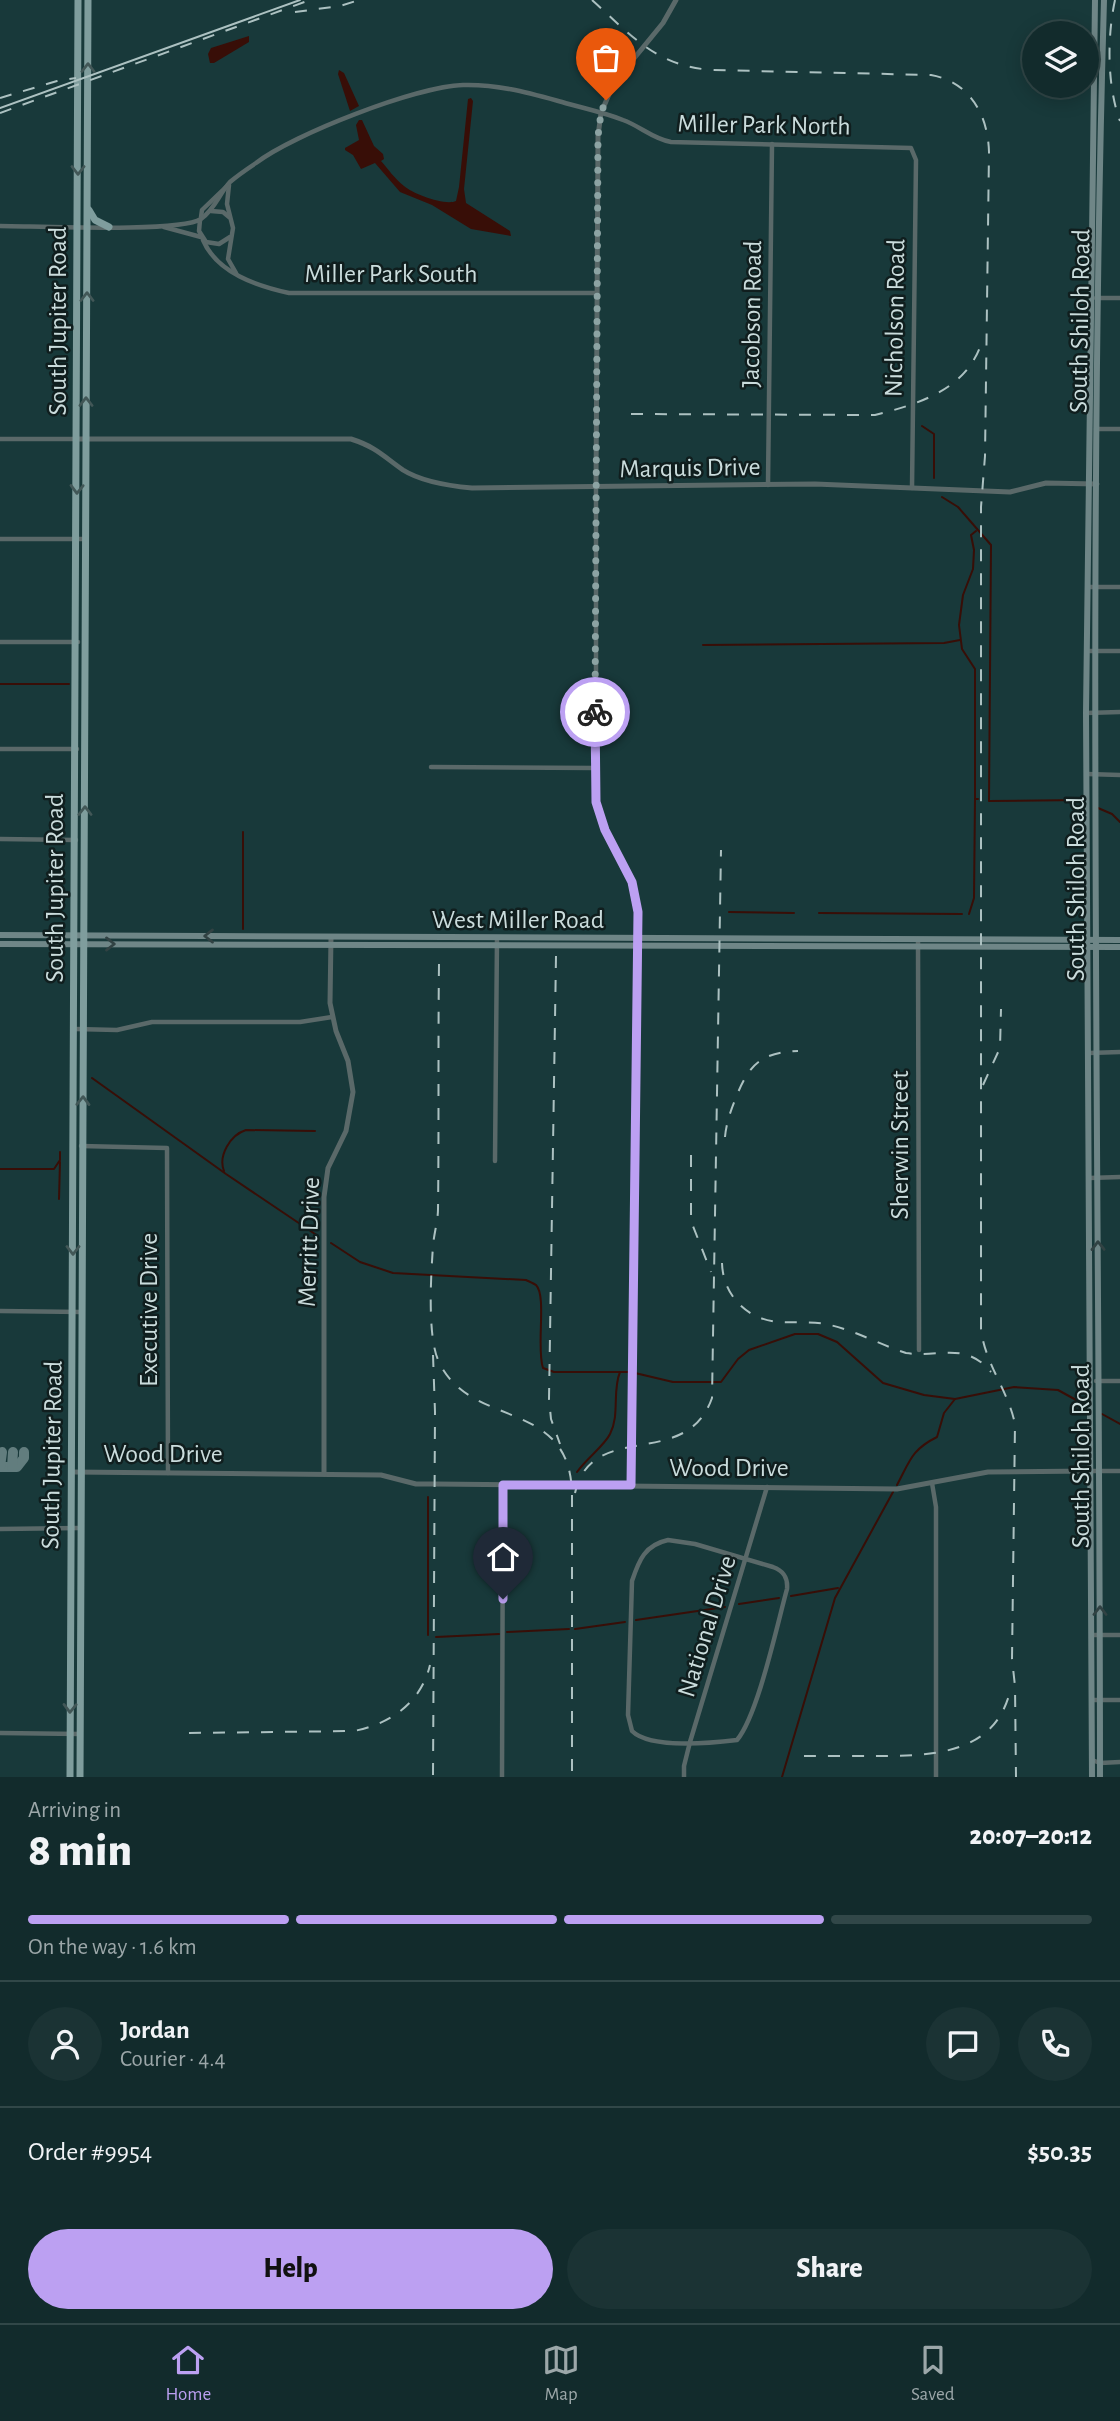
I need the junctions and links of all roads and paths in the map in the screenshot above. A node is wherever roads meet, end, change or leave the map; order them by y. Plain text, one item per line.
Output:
1 (78, 0) edge
2 (88, 0) edge
3 (676, 0) edge
4 (1095, 0) edge
5 (1104, 0) edge
6 (671, 3) edge
7 (79, 16) junction
8 (88, 16) junction
9 (601, 113) junction
10 (79, 141) junction
11 (88, 141) junction
12 (772, 144) junction
13 (911, 148) joint
14 (229, 184) junction
15 (88, 209) junction
16 (211, 211) junction
17 (200, 220) junction
18 (232, 220) junction
19 (0, 226) edge
20 (78, 226) junction
21 (88, 226) junction
22 (164, 226) junction
23 (109, 227) junction
24 (232, 235) junction
25 (202, 239) junction
26 (239, 276) junction
27 (597, 293) junction
28 (1095, 298) junction
29 (1120, 298) edge
30 (82, 332) junction
31 (1093, 429) junction
32 (1120, 429) edge
33 (0, 439) edge
34 (77, 439) junction
35 (86, 439) junction
36 (1093, 484) junction
37 (768, 485) junction
38 (596, 488) junction
39 (912, 489) junction
40 (0, 539) edge
41 (76, 539) junction
42 (86, 539) junction
43 (1092, 587) junction
44 (1120, 587) edge
45 (76, 592) junction
46 (86, 593) junction
47 (0, 642) edge
48 (81, 642) junction
49 (1091, 651) junction
50 (1120, 651) edge
51 (76, 695) junction
52 (85, 695) junction
53 (1120, 712) edge
54 (1090, 713) junction
55 (0, 749) edge
56 (75, 749) junction
57 (85, 749) junction
58 (431, 767) dead end
59 (595, 768) junction
60 (1091, 774) junction
61 (1120, 775) edge
62 (0, 839) edge
63 (75, 840) junction
64 (84, 840) junction
65 (0, 935) edge
66 (79, 939) junction
67 (330, 940) junction
68 (1120, 940) edge
69 (497, 941) junction
70 (639, 942) junction
71 (917, 943) junction
72 (1091, 943) junction
73 (0, 944) edge
74 (1120, 947) edge
75 (332, 1017) junction
76 (79, 1029) junction
77 (1120, 1052) edge
78 (1092, 1053) junction
79 (73, 1146) junction
80 (82, 1146) junction
81 (495, 1161) dead end
82 (1097, 1177) junction
83 (1120, 1177) edge
84 (1089, 1178) junction
85 (73, 1210) junction
86 (82, 1210) junction
87 (0, 1311) edge
88 (77, 1312) junction
89 (919, 1350) dead end
90 (1090, 1381) junction
91 (1099, 1381) junction
92 (1120, 1381) edge
93 (1090, 1471) junction
94 (1100, 1471) junction
95 (1120, 1471) edge
96 (77, 1472) junction
97 (167, 1472) junction
98 (324, 1474) junction
99 (932, 1483) junction
100 (503, 1485) junction
101 (631, 1485) junction
102 (767, 1486) junction
103 (75, 1528) junction
104 (0, 1529) edge
105 (746, 1559) junction
106 (1092, 1635) junction
107 (1100, 1635) junction
108 (1120, 1635) edge
109 (1096, 1700) junction
110 (1120, 1700) edge
111 (0, 1733) edge
112 (70, 1734) junction
113 (80, 1734) junction
114 (690, 1742) junction
115 (1092, 1760) junction
116 (1120, 1762) edge
117 (1100, 1763) junction
118 (70, 1777) edge
119 (80, 1777) edge
120 (502, 1777) edge
121 (684, 1777) edge
122 (936, 1777) edge
123 (1092, 1777) edge
124 (1100, 1777) edge

1 - 7 main road, South Jupiter Road
2 - 8 main road, South Jupiter Road
3 - 6 street
4 - 28 main road, South Shiloh Road
5 - 28 main road, South Shiloh Road
6 - 9 street
7 - 8 main road
7 - 10 main road, South Jupiter Road
11 -> 8 main road, South Jupiter Road
9 - 12 street, Miller Park North
9 - 14 street, Miller Park North
9 - 27 street
10 - 11 main road
10 -> 20 main road, South Jupiter Road
11 - 15 main road, South Jupiter Road
12 - 13 street, Miller Park North
12 - 37 street, Jacobson Road
13 - 39 street, Nicholson Road
14 - 16 street, Miller Park North
14 - 17 street
14 - 18 street
15 - 21 main road, South Jupiter Road
15 - 23 main road
16 - 17 street, Miller Park North
16 - 18 street
17 - 22 street, Miller Park North
17 - 25 street
18 - 24 street
19 - 20 street
20 - 21 street
20 - 30 main road, South Jupiter Road
21 - 23 street
30 -> 21 main road, South Jupiter Road
22 - 23 street
22 - 25 street
24 - 25 street
24 - 26 street
25 - 26 street, Miller Park South
26 - 27 street, Miller Park South
27 - 38 street
28 - 29 street
28 - 31 main road, South Shiloh Road
30 - 34 main road, South Jupiter Road
35 -> 30 main road, South Jupiter Road
31 - 32 street
31 - 36 main road, South Shiloh Road
33 - 34 street, Marquis Drive
34 - 35 street, Marquis Drive
34 -> 41 main road, South Jupiter Road
35 - 38 street, Marquis Drive
35 - 42 main road, South Jupiter Road
36 - 39 street, Marquis Drive
36 - 43 main road, South Shiloh Road
37 - 38 street, Marquis Drive
37 - 39 street, Marquis Drive
38 - 59 street
40 - 41 street
41 - 42 street
41 - 45 main road, South Jupiter Road
42 - 46 main road, South Jupiter Road
43 - 44 street
43 - 49 main road, South Shiloh Road
45 - 46 main road
45 - 48 main road, South Jupiter Road
46 - 48 main road, South Jupiter Road
47 - 48 street
48 - 51 main road, South Jupiter Road
48 - 52 main road, South Jupiter Road
49 - 50 street
49 - 54 main road, South Shiloh Road
51 - 52 main road
51 - 56 main road, South Jupiter Road
52 - 57 main road, South Jupiter Road
53 - 54 street
54 - 60 main road, South Shiloh Road
55 - 56 street
56 - 57 street
56 - 63 main road, South Jupiter Road
64 -> 57 main road, South Jupiter Road
58 - 59 street
59 - 70 street
60 - 61 street
60 - 72 main road, South Shiloh Road
62 - 63 street
63 - 64 street
63 - 66 main road, South Jupiter Road
64 - 66 main road, South Jupiter Road
65 - 66 main road, West Miller Road
66 - 67 main road, West Miller Road
66 - 73 main road, West Miller Road
66 - 76 main road, South Jupiter Road
67 - 69 main road, West Miller Road
67 - 75 street, Merritt Drive
68 - 72 main road, West Miller Road
69 - 70 main road, West Miller Road
69 - 81 street
70 - 71 main road, West Miller Road
70 - 101 street
71 - 72 main road, West Miller Road
71 - 72 main road, West Miller Road
71 - 89 street, Sherwin Street
72 - 74 main road, West Miller Road
72 - 78 main road, South Shiloh Road
75 - 76 street
75 - 98 street, Merritt Drive
76 - 79 main road, South Jupiter Road
80 -> 76 main road, South Jupiter Road
77 - 78 street
78 - 82 main road, South Shiloh Road
78 - 84 main road, South Shiloh Road
79 - 80 street
79 - 85 main road, South Jupiter Road
80 - 86 main road, South Jupiter Road
80 - 97 street, Executive Drive
82 - 83 street
82 - 84 street
91 -> 82 main road, South Shiloh Road
84 - 90 main road, South Shiloh Road
85 - 86 main road
85 -> 88 main road, South Jupiter Road
86 - 88 main road, South Jupiter Road
87 - 88 street
88 - 96 main road, South Jupiter Road
90 - 91 street
90 - 93 main road, South Shiloh Road
91 - 92 street
91 - 94 main road, South Shiloh Road
93 - 94 street
93 - 99 street, Wood Drive
93 - 106 main road, South Shiloh Road
94 - 95 street
107 -> 94 main road, South Shiloh Road
96 - 97 street, Wood Drive
96 - 103 main road, South Jupiter Road
97 - 98 street, Wood Drive
98 - 100 street, Wood Drive
99 - 102 street, Wood Drive
99 - 122 street
100 - 101 street, Wood Drive
100 - 120 street
101 - 102 street, Wood Drive
102 - 105 street, National Drive
103 - 104 street
103 -> 112 main road, South Jupiter Road
103 - 113 main road, South Jupiter Road
105 - 114 street, National Drive
105 - 114 street
105 - 114 street
106 - 107 street
106 - 109 main road, South Shiloh Road
107 - 108 street
107 - 109 main road, South Shiloh Road
109 - 110 street
109 - 115 main road, South Shiloh Road
109 - 117 main road, South Shiloh Road
111 - 112 street
112 - 113 street
112 - 118 main road, South Jupiter Road
113 - 119 main road, South Jupiter Road
114 - 121 street, National Drive
115 - 117 street
115 - 123 main road, South Shiloh Road
116 - 117 street
117 - 124 main road, South Shiloh Road

